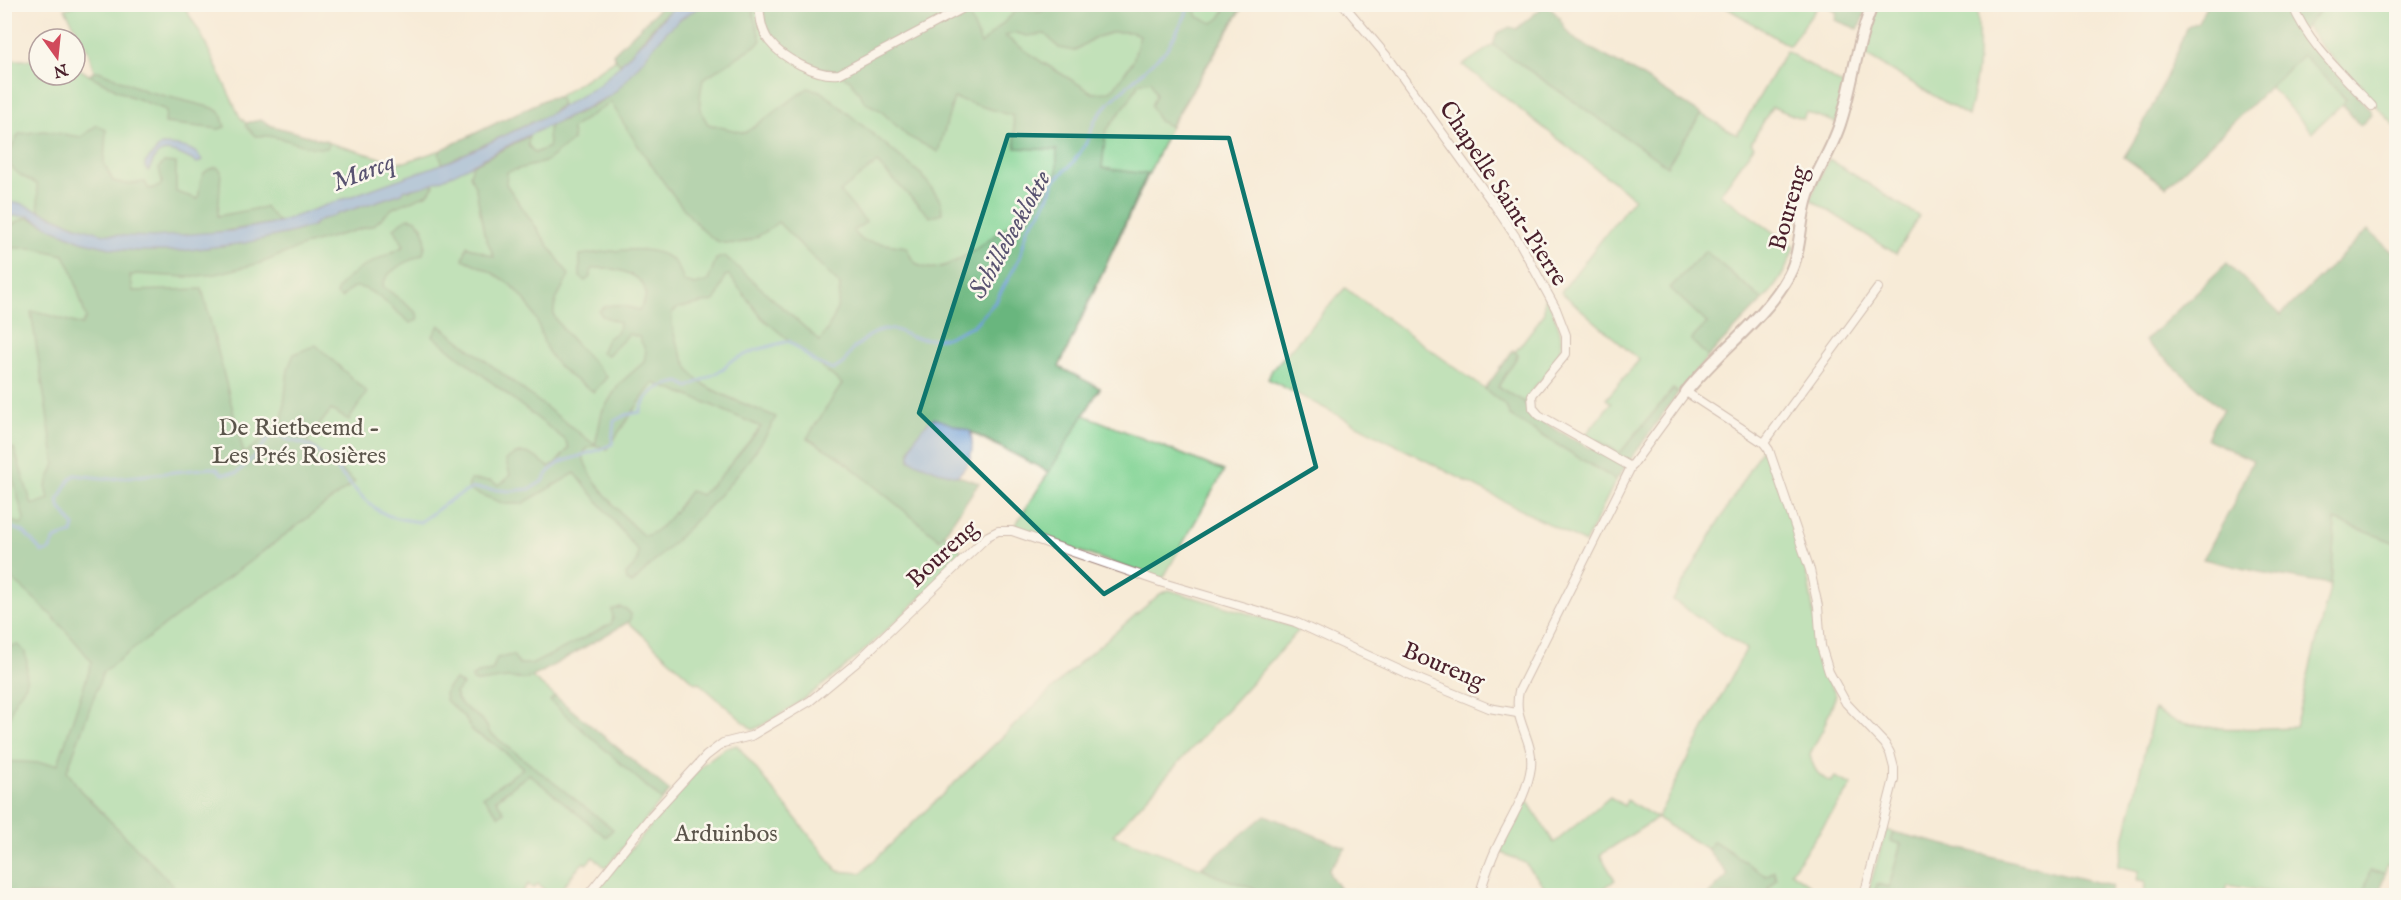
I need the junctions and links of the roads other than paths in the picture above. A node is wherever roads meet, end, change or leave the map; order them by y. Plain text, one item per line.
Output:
1 (971, 4) edge
2 (1343, 4) edge
3 (1873, 4) edge
4 (2292, 4) edge
5 (759, 8) edge
6 (2372, 106) dead end
7 (1878, 288) dead end
8 (1686, 392) junction
9 (1764, 444) junction
10 (1631, 467) junction
11 (1517, 713) junction
12 (586, 896) edge
13 (1479, 896) edge
14 (1864, 896) edge

1 - 5 street
2 - 10 street, Chapelle Saint-Pierre
3 - 8 street, Boureng
4 - 6 street
7 - 9 street
8 - 9 street
8 - 10 street, Boureng
9 - 14 street
10 - 11 street, Boureng
11 - 12 street, Boureng
11 - 13 street, Boureng

